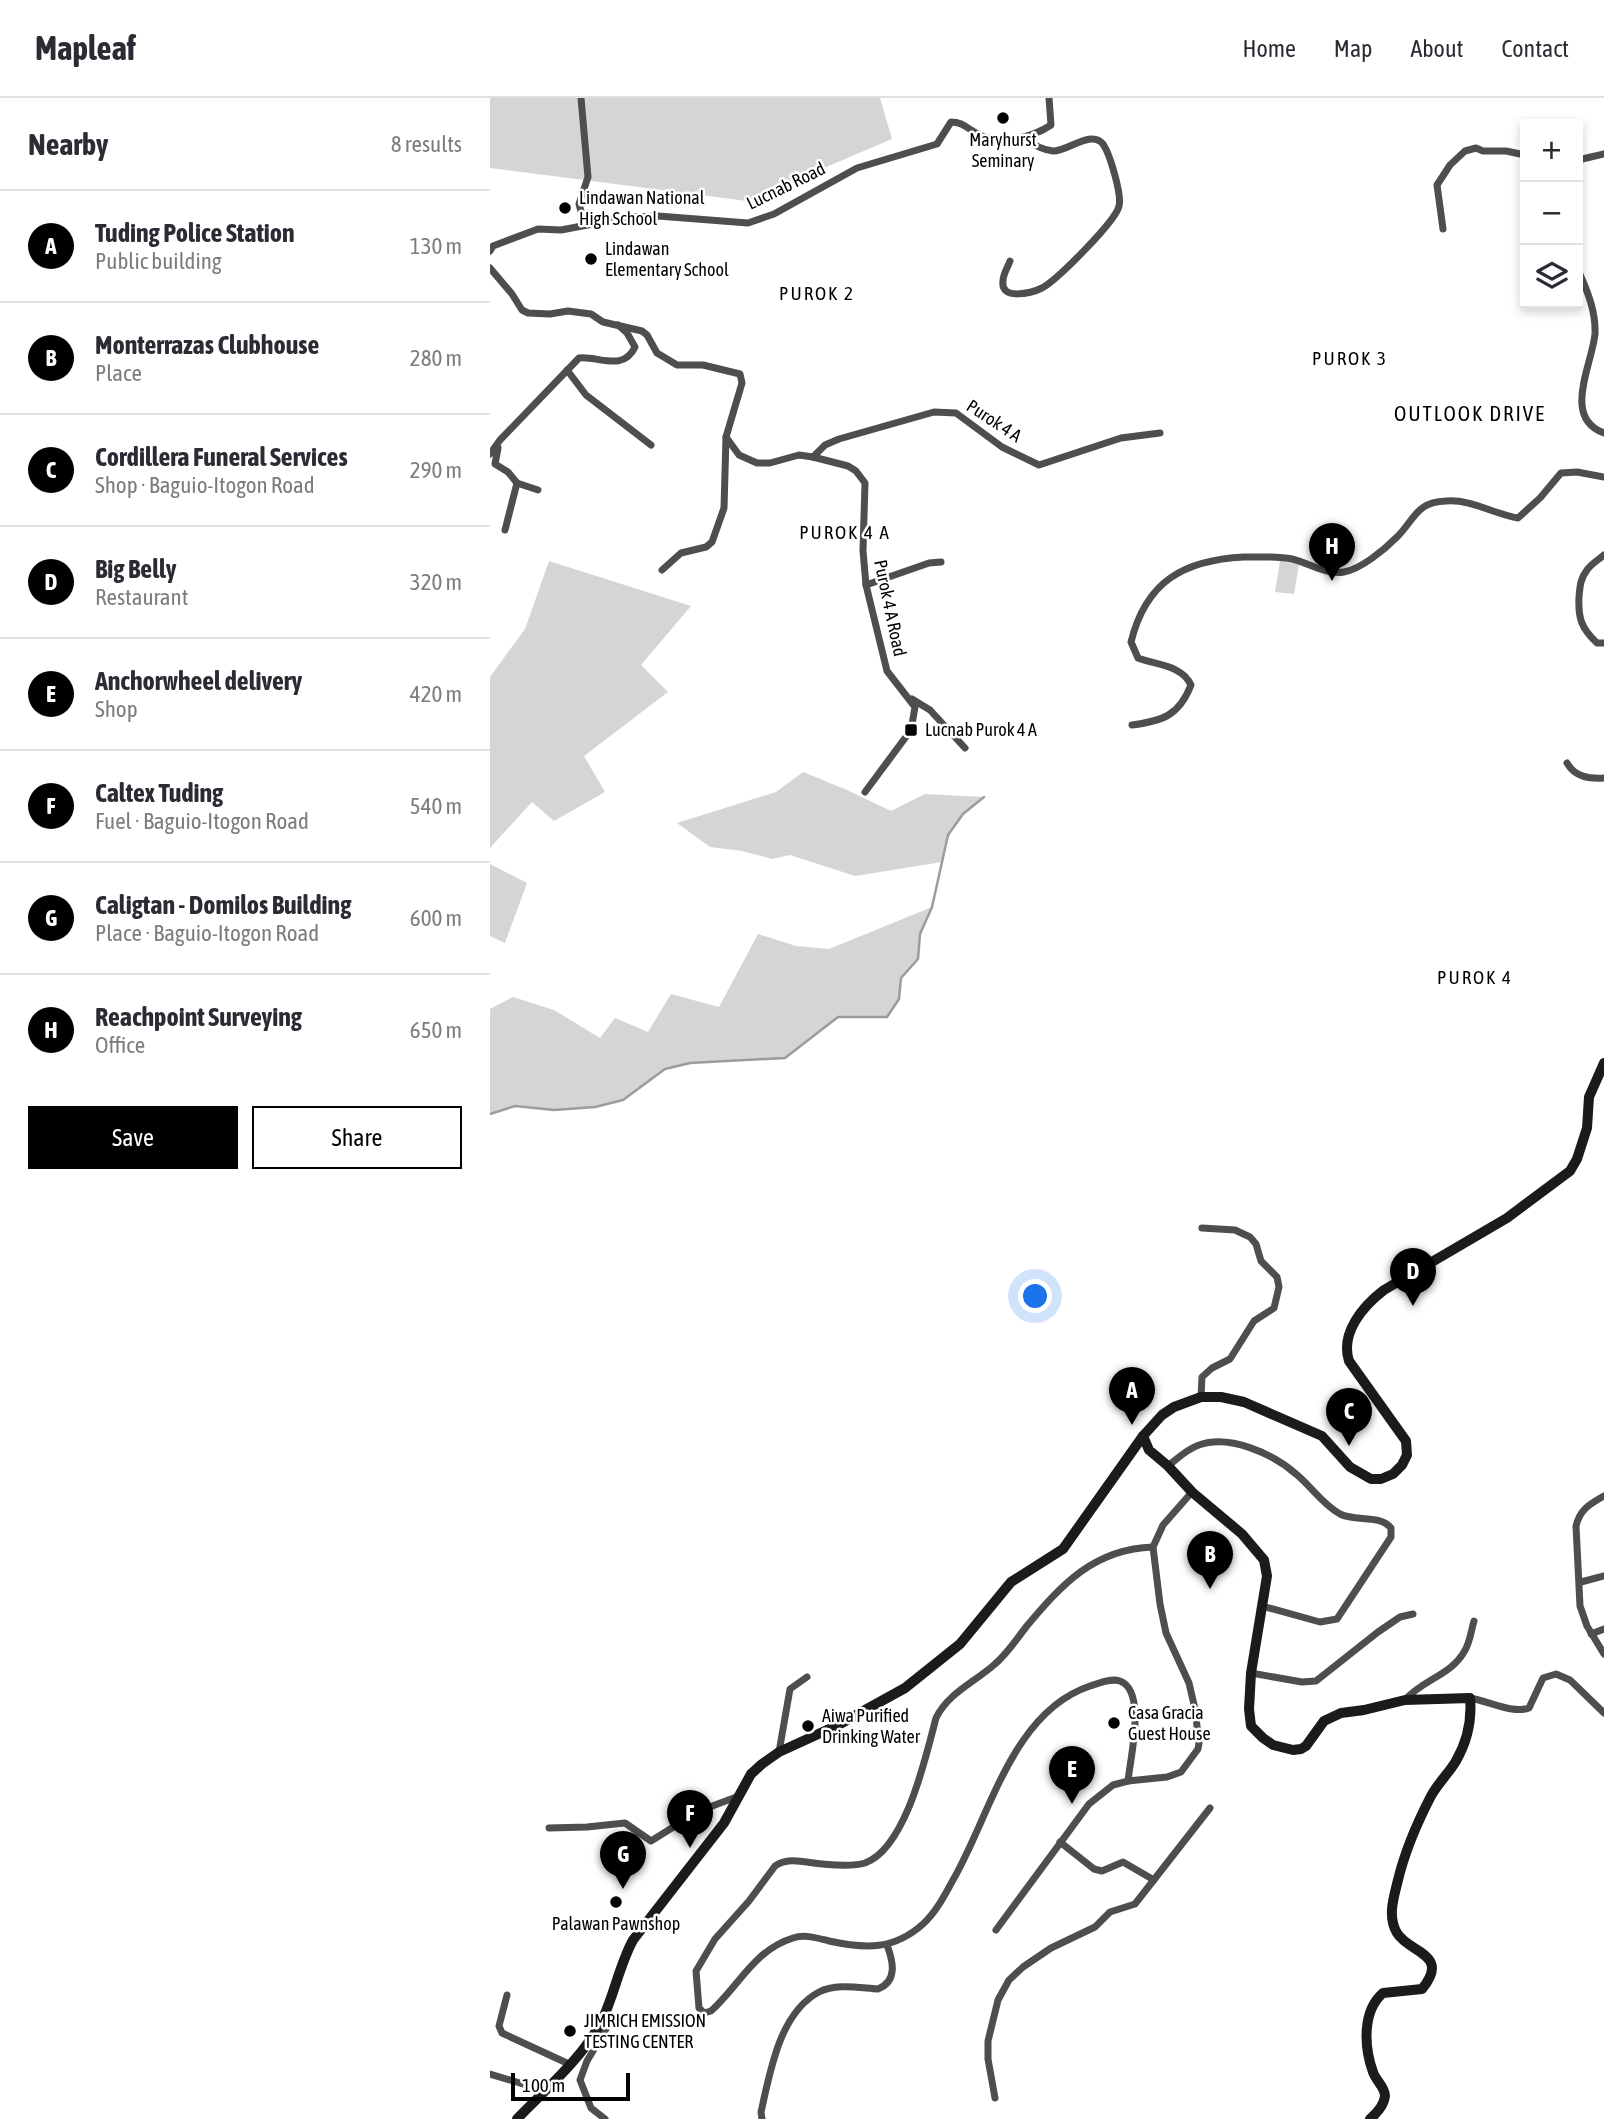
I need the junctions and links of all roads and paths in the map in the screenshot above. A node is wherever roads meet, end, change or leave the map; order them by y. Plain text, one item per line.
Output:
1 (581, 98) edge
2 (1049, 98) edge
3 (1024, 138) junction
4 (1520, 154) edge
5 (1604, 154) edge
6 (1583, 159) edge
7 (585, 225) junction
8 (1443, 229) dead end
9 (490, 251) edge
10 (1010, 261) dead end
11 (490, 268) edge
12 (1583, 282) edge
13 (618, 325) junction
14 (567, 370) junction
15 (1160, 433) dead end
16 (1604, 433) edge
17 (726, 437) junction
18 (500, 440) junction
19 (651, 445) dead end
20 (490, 454) edge
21 (813, 457) junction
22 (1604, 477) edge
23 (517, 483) junction
24 (538, 491) dead end
25 (505, 530) dead end
26 (1602, 560) edge
27 (941, 562) dead end
28 (662, 570) dead end
29 (866, 585) junction
30 (1604, 643) edge
31 (908, 696) junction
32 (1132, 725) dead end
33 (965, 748) dead end
34 (1567, 763) dead end
35 (1604, 778) edge
36 (865, 792) dead end
37 (1604, 1063) edge
38 (1202, 1228) dead end
39 (1200, 1397) junction
40 (1143, 1436) junction
41 (1135, 1448) junction
42 (1149, 1450) junction
43 (1168, 1466) junction
44 (1192, 1492) junction
45 (1604, 1496) edge
46 (1153, 1547) junction
47 (1604, 1576) edge
48 (1581, 1582) junction
49 (1262, 1606) junction
50 (1413, 1614) dead end
51 (1474, 1620) dead end
52 (1604, 1629) edge
53 (1591, 1634) junction
54 (1604, 1654) edge
55 (1251, 1672) junction
56 (807, 1677) dead end
57 (1470, 1699) junction
58 (1405, 1700) junction
59 (1604, 1713) edge
60 (779, 1752) junction
61 (1128, 1781) junction
62 (739, 1796) junction
63 (1210, 1808) dead end
64 (549, 1828) dead end
65 (1060, 1842) junction
66 (1154, 1880) junction
67 (996, 1930) dead end
68 (887, 1945) junction
69 (507, 1994) dead end
70 (604, 2015) junction
71 (569, 2064) junction
72 (490, 2074) edge
73 (546, 2091) junction
74 (995, 2098) dead end
75 (517, 2119) edge
76 (605, 2119) edge
77 (762, 2119) edge
78 (1370, 2119) edge

1 - 7 street
2 - 3 street
3 - 7 street, Lucnab Road
3 - 10 street
4 - 8 street
5 - 6 street
7 - 9 street, Lucnab Road
11 - 13 street
12 - 16 street
13 - 14 street
13 - 17 street
14 - 18 street
14 - 19 street
15 - 21 street, Purok 4 A
17 - 21 street, Purok 4 A Road
17 - 28 street
18 - 20 street
18 - 23 street
21 - 29 street, Purok 4 A Road
22 - 32 street
23 - 24 street
23 - 25 street
26 - 30 street
27 - 29 street
29 - 31 street, Purok 4 A Road
31 - 33 street, Purok 4 A Road
31 - 36 street
34 - 35 street
37 - 39 main road
38 - 39 street
39 - 40 main road
40 - 41 main road
40 - 42 main road
41 - 42 main road
41 - 60 main road
42 - 43 main road
43 - 44 main road
43 - 49 street
44 - 46 street
44 - 49 main road
45 - 48 street
46 - 61 street
46 - 68 street
47 - 48 street
48 - 53 street
49 - 55 main road
50 - 55 street
51 - 58 street
52 - 53 street
53 - 54 street
55 - 58 main road
56 - 60 street
57 - 58 main road
57 - 59 street
57 - 78 main road
60 - 62 main road
61 - 65 street
61 - 68 street
62 - 64 street
62 - 70 main road
63 - 66 street
65 - 66 street
65 - 67 street
66 - 74 street
68 - 77 street
69 - 71 street
70 - 71 main road
70 - 76 street
71 - 73 main road
72 - 73 street
73 - 75 main road

